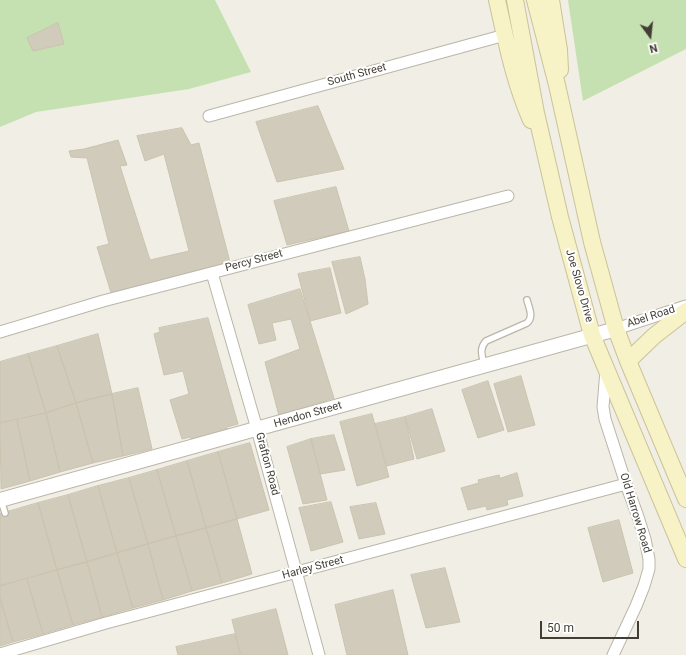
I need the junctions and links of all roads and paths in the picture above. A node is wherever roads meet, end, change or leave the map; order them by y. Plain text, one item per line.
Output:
1 (497, 0) edge
2 (514, 0) edge
3 (535, 0) edge
4 (551, 0) edge
5 (505, 35) junction
6 (557, 85) junction
7 (209, 116) dead end
8 (542, 138) junction
9 (508, 196) dead end
10 (212, 273) junction
11 (527, 300) dead end
12 (686, 306) edge
13 (686, 312) edge
14 (616, 329) junction
15 (0, 332) edge
16 (592, 335) junction
17 (628, 362) junction
18 (484, 365) junction
19 (606, 368) junction
20 (257, 429) junction
21 (626, 484) junction
22 (686, 499) edge
23 (2, 504) edge
24 (686, 559) edge
25 (296, 572) junction
26 (0, 654) edge
27 (319, 655) edge
28 (613, 655) edge

1 - 5 main road
2 - 8 main road, Joe Slovo Drive
3 - 6 main road
4 - 6 main road
5 - 7 street, South Street
5 - 8 main road
6 - 14 main road
8 - 16 main road, Joe Slovo Drive
9 - 10 street, Percy Street
10 - 15 street, Percy Street
10 - 20 street, Grafton Road
11 - 18 lane
12 - 14 street, Abel Road
13 - 17 main road
14 - 16 street, Hendon Street
14 - 17 main road
16 - 18 street, Hendon Street
16 - 19 main road, Joe Slovo Drive
17 - 22 main road
18 - 20 street, Hendon Street
19 - 21 street, Old Harrow Road
19 - 24 main road, Joe Slovo Drive
20 - 23 street, Hendon Street
20 - 25 street, Grafton Road
21 - 25 street, Harley Street
21 - 28 street, Old Harrow Road
25 - 26 street, Harley Street
25 - 27 street, Grafton Road

